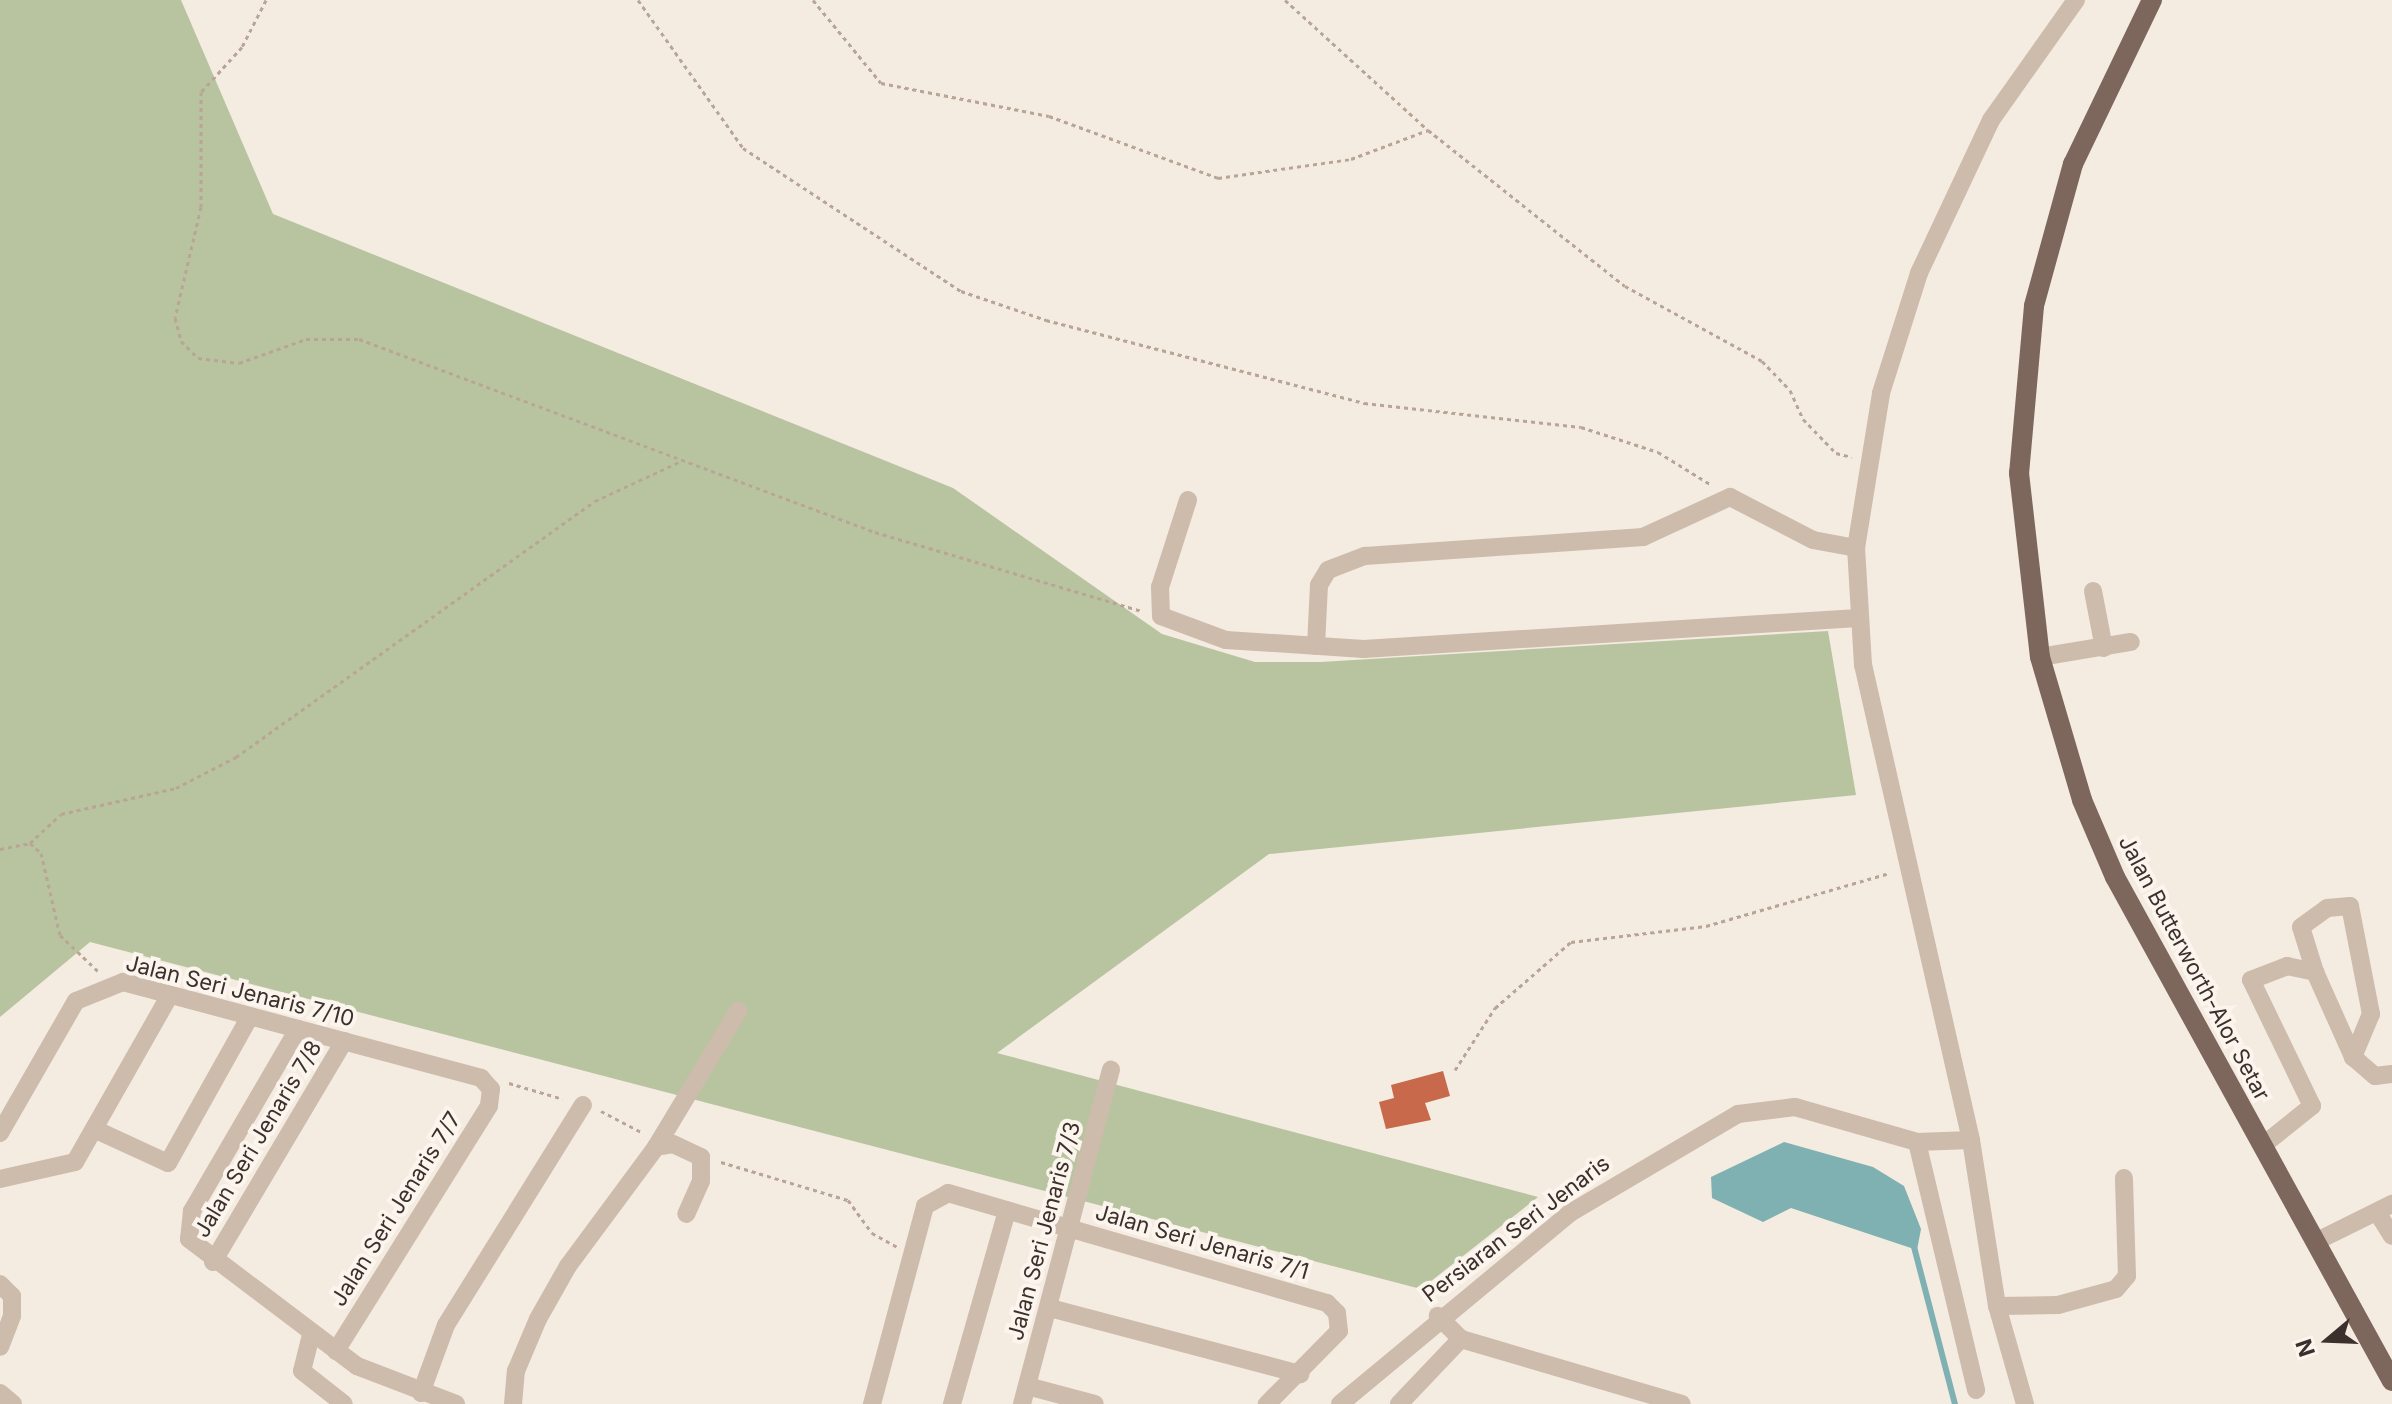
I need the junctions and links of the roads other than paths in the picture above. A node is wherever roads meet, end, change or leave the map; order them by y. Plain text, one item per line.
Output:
1 (2076, 0) edge
2 (2152, 0) edge
3 (1188, 500) dead end
4 (1856, 548) junction
5 (2093, 591) dead end
6 (1858, 618) junction
7 (2131, 642) dead end
8 (1316, 646) junction
9 (2104, 648) junction
10 (2040, 657) junction
11 (2315, 972) junction
12 (170, 995) junction
13 (738, 1011) dead end
14 (250, 1016) junction
15 (298, 1029) junction
16 (344, 1041) junction
17 (2353, 1057) junction
18 (1111, 1070) dead end
19 (2392, 1074) edge
20 (491, 1089) joint
21 (583, 1105) dead end
22 (94, 1129) junction
23 (0, 1133) edge
24 (1971, 1140) junction
25 (1917, 1142) junction
26 (2262, 1146) junction
27 (656, 1147) junction
28 (2124, 1178) dead end
29 (0, 1179) edge
30 (2385, 1208) edge
31 (1007, 1211) junction
32 (686, 1214) dead end
33 (1069, 1229) junction
34 (2392, 1236) edge
35 (2315, 1242) junction
36 (213, 1262) junction
37 (0, 1284) edge
38 (1997, 1306) junction
39 (1050, 1308) junction
40 (1438, 1316) junction
41 (311, 1335) junction
42 (1461, 1339) junction
43 (0, 1347) edge
44 (336, 1351) junction
45 (1300, 1374) junction
46 (2392, 1381) edge
47 (1976, 1390) dead end
48 (0, 1393) edge
49 (421, 1393) junction
50 (1024, 1395) edge
51 (1402, 1401) edge
52 (13, 1404) edge
53 (344, 1404) edge
54 (456, 1404) edge
55 (513, 1404) edge
56 (872, 1404) edge
57 (952, 1404) edge
58 (1095, 1404) edge
59 (1267, 1404) edge
60 (1340, 1404) edge
61 (1426, 1404) edge
62 (1682, 1404) edge
63 (2025, 1404) edge

1 - 4 street
2 - 10 main road, Jalan Butterworth-Alor Setar
3 - 8 street
4 - 6 street
4 - 8 street
5 - 9 street
6 - 8 street
6 - 24 street
7 - 9 street
9 - 10 street
10 - 26 main road, Jalan Butterworth-Alor Setar
11 - 17 street
11 - 17 street
11 - 26 street
12 - 14 street, Jalan Seri Jenaris 7/10
12 - 22 street
12 - 23 street, Jalan Seri Jenaris 7/10
13 - 27 street
14 - 15 street, Jalan Seri Jenaris 7/10
14 - 22 street
15 - 16 street, Jalan Seri Jenaris 7/10
15 - 36 street
16 - 20 street, Jalan Seri Jenaris 7/10
16 - 36 street, Jalan Seri Jenaris 7/8
17 - 19 street
18 - 33 street, Jalan Seri Jenaris 7/3
20 - 44 street, Jalan Seri Jenaris 7/7
21 - 49 street
22 - 29 street
24 - 25 street, Persiaran Seri Jenaris
24 - 38 street
25 - 40 street, Persiaran Seri Jenaris
25 - 47 street
26 - 35 main road, Jalan Butterworth-Alor Setar
27 - 32 street
27 - 55 street
28 - 38 street
30 - 34 street
30 - 35 street
31 - 33 street, Jalan Seri Jenaris 7/1
31 - 56 street, Jalan Seri Jenaris 7/1
31 - 57 street
33 - 39 street, Jalan Seri Jenaris 7/3
33 - 45 street, Jalan Seri Jenaris 7/1
35 - 46 main road, Jalan Butterworth-Alor Setar
36 - 41 street
37 - 43 street
38 - 63 street
39 - 45 street
39 - 50 street, Jalan Seri Jenaris 7/3
40 - 42 street
40 - 60 street, Persiaran Seri Jenaris
41 - 44 street
41 - 53 street
42 - 51 street
42 - 62 street
44 - 49 street
45 - 59 street, Jalan Seri Jenaris 7/1
48 - 52 street
49 - 54 street
50 - 58 street
51 - 61 street

